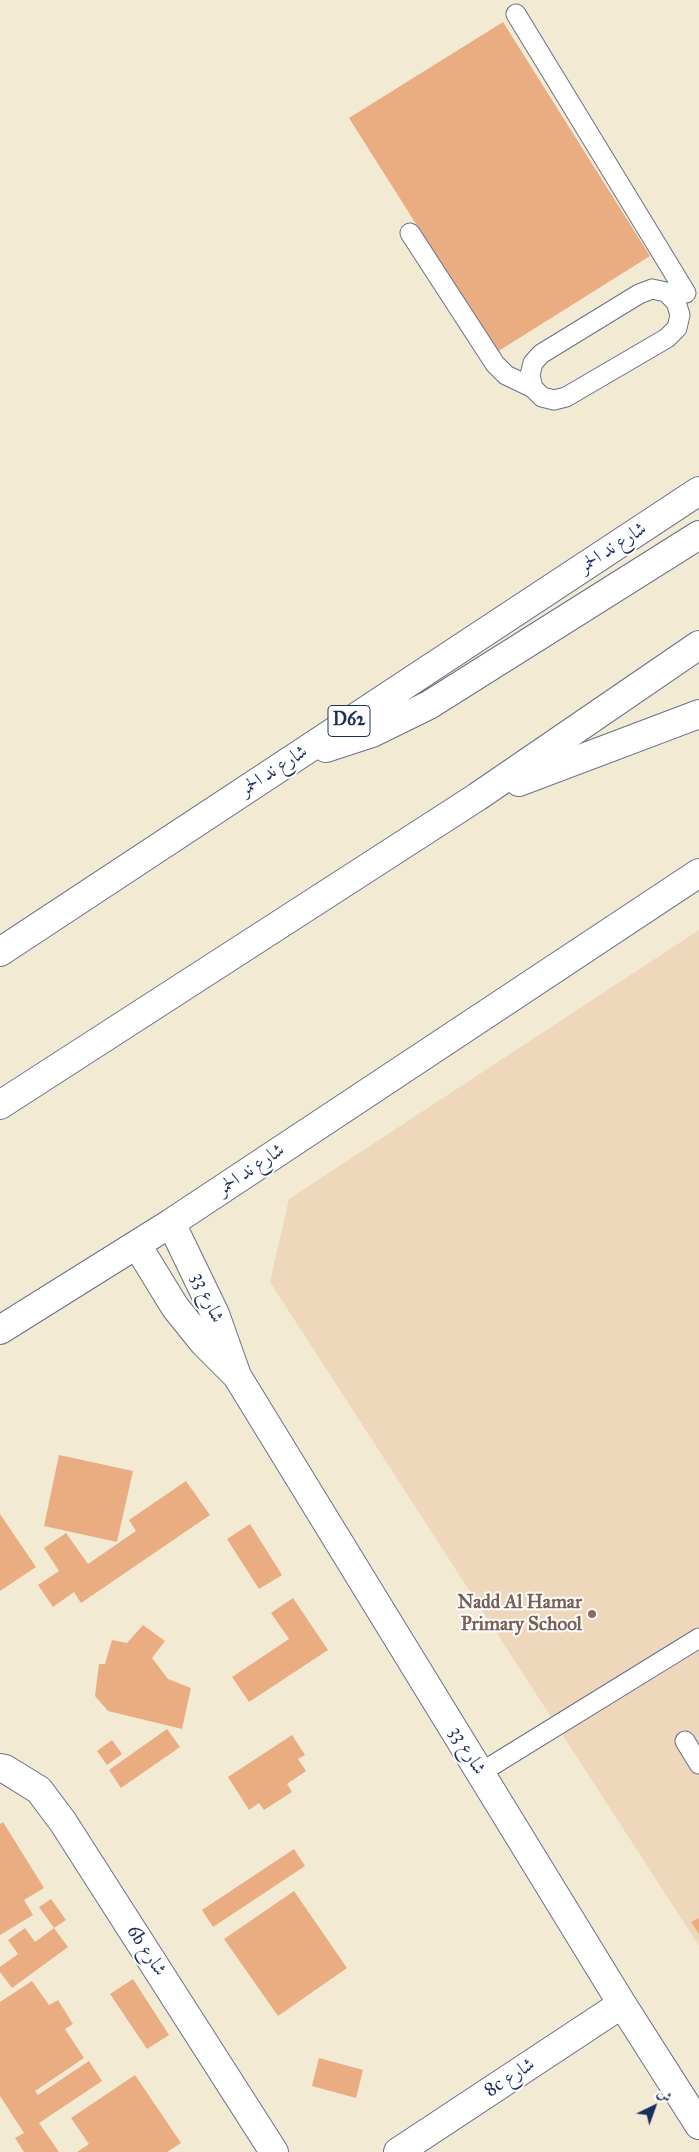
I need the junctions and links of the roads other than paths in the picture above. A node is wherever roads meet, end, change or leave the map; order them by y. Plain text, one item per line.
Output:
1 (516, 14) dead end
2 (410, 233) dead end
3 (687, 292) edge
4 (533, 388) junction
5 (699, 491) edge
6 (699, 535) edge
7 (699, 645) edge
8 (699, 714) edge
9 (295, 757) junction
10 (477, 797) junction
11 (699, 873) edge
12 (0, 952) edge
13 (0, 1105) edge
14 (171, 1223) junction
15 (136, 1245) junction
16 (0, 1330) edge
17 (237, 1376) junction
18 (699, 1638) edge
19 (685, 1741) dead end
20 (699, 1764) edge
21 (0, 1768) edge
22 (480, 1773) junction
23 (622, 2004) junction
24 (699, 2125) edge
25 (274, 2152) edge
26 (398, 2152) edge

1 - 3 lane
2 - 4 lane
3 - 4 lane
3 - 4 lane
5 - 9 street, شارع ند الحمر / D62
6 - 9 street
7 - 10 street
8 - 10 street
9 - 12 street, شارع ند الحمر / D62
10 - 13 street
11 - 14 street, شارع ند الحمر
14 - 15 street, شارع ند الحمر
14 - 17 street, شارع 33
15 - 16 street, شارع ند الحمر
15 - 17 street, شارع 33
17 - 22 street, شارع 33
18 - 22 lane
19 - 20 lane
21 - 25 street, 6b شارع
22 - 23 street, شارع 33
23 - 24 street, شارع 33
23 - 26 street, 8c شارع

